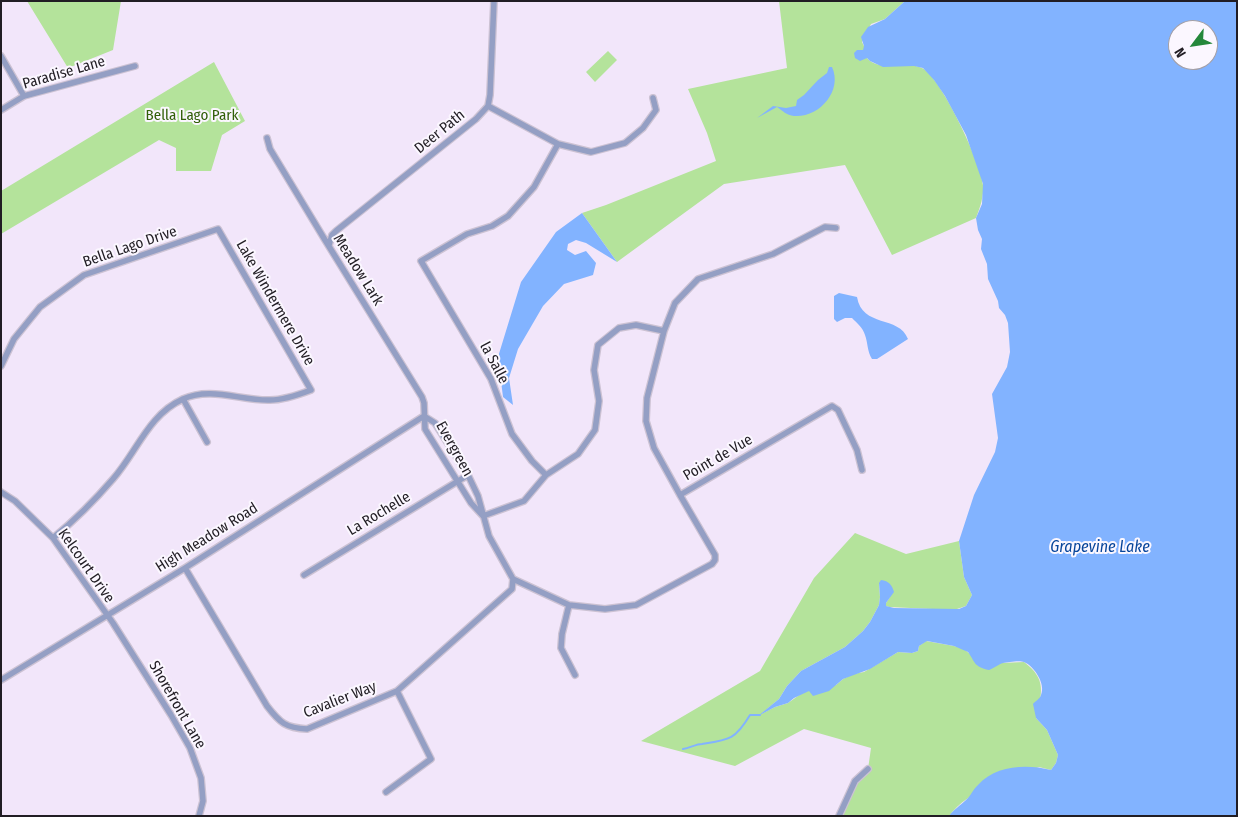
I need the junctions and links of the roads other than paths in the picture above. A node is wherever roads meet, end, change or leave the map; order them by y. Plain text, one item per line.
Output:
1 (494, 1) edge
2 (1, 56) edge
3 (135, 66) dead end
4 (24, 96) junction
5 (653, 98) dead end
6 (488, 106) junction
7 (1, 110) edge
8 (267, 138) dead end
9 (558, 144) junction
10 (836, 228) dead end
11 (218, 229) joint
12 (329, 245) junction
13 (664, 331) junction
14 (1, 366) edge
15 (183, 399) junction
16 (424, 416) junction
17 (207, 442) dead end
18 (862, 470) dead end
19 (468, 475) junction
20 (546, 475) junction
21 (457, 482) junction
22 (1, 492) edge
23 (680, 495) junction
24 (483, 516) junction
25 (53, 538) junction
26 (185, 568) junction
27 (304, 575) dead end
28 (513, 579) junction
29 (569, 605) junction
30 (106, 615) junction
31 (575, 675) dead end
32 (1, 680) edge
33 (397, 691) junction
34 (868, 769) dead end
35 (386, 792) dead end
36 (199, 816) edge
37 (839, 816) edge

1 - 6 street
2 - 4 street
3 - 4 street, Paradise Lane
4 - 7 street, Paradise Lane
5 - 9 street
6 - 9 street
6 - 12 street, Deer Path
8 - 12 street, Meadow Lark
9 - 20 street, la Salle
10 - 13 street
11 - 14 street, Bella Lago Drive
11 - 15 street, Lake Windermere Drive
12 - 16 street, Meadow Lark
13 - 20 street
13 - 23 street
15 - 17 street
15 - 25 street
16 - 19 street, Evergreen
16 - 21 street, Evergreen
16 - 26 street, High Meadow Road
18 - 23 street, Point de Vue
19 - 21 street, La Rochelle
19 - 24 street, Evergreen
20 - 24 street
21 - 24 street, Evergreen
21 - 27 street, La Rochelle
22 - 25 street, Kelcourt Drive
23 - 29 street, Point de Vue
24 - 28 street, Evergreen
25 - 30 street, Kelcourt Drive
26 - 30 street, High Meadow Road
26 - 33 street, Cavalier Way
28 - 29 street, Point de Vue
28 - 33 street, Cavalier Way
29 - 31 street
30 - 32 street, High Meadow Road
30 - 36 street, Shorefront Lane
33 - 35 street
34 - 37 street

